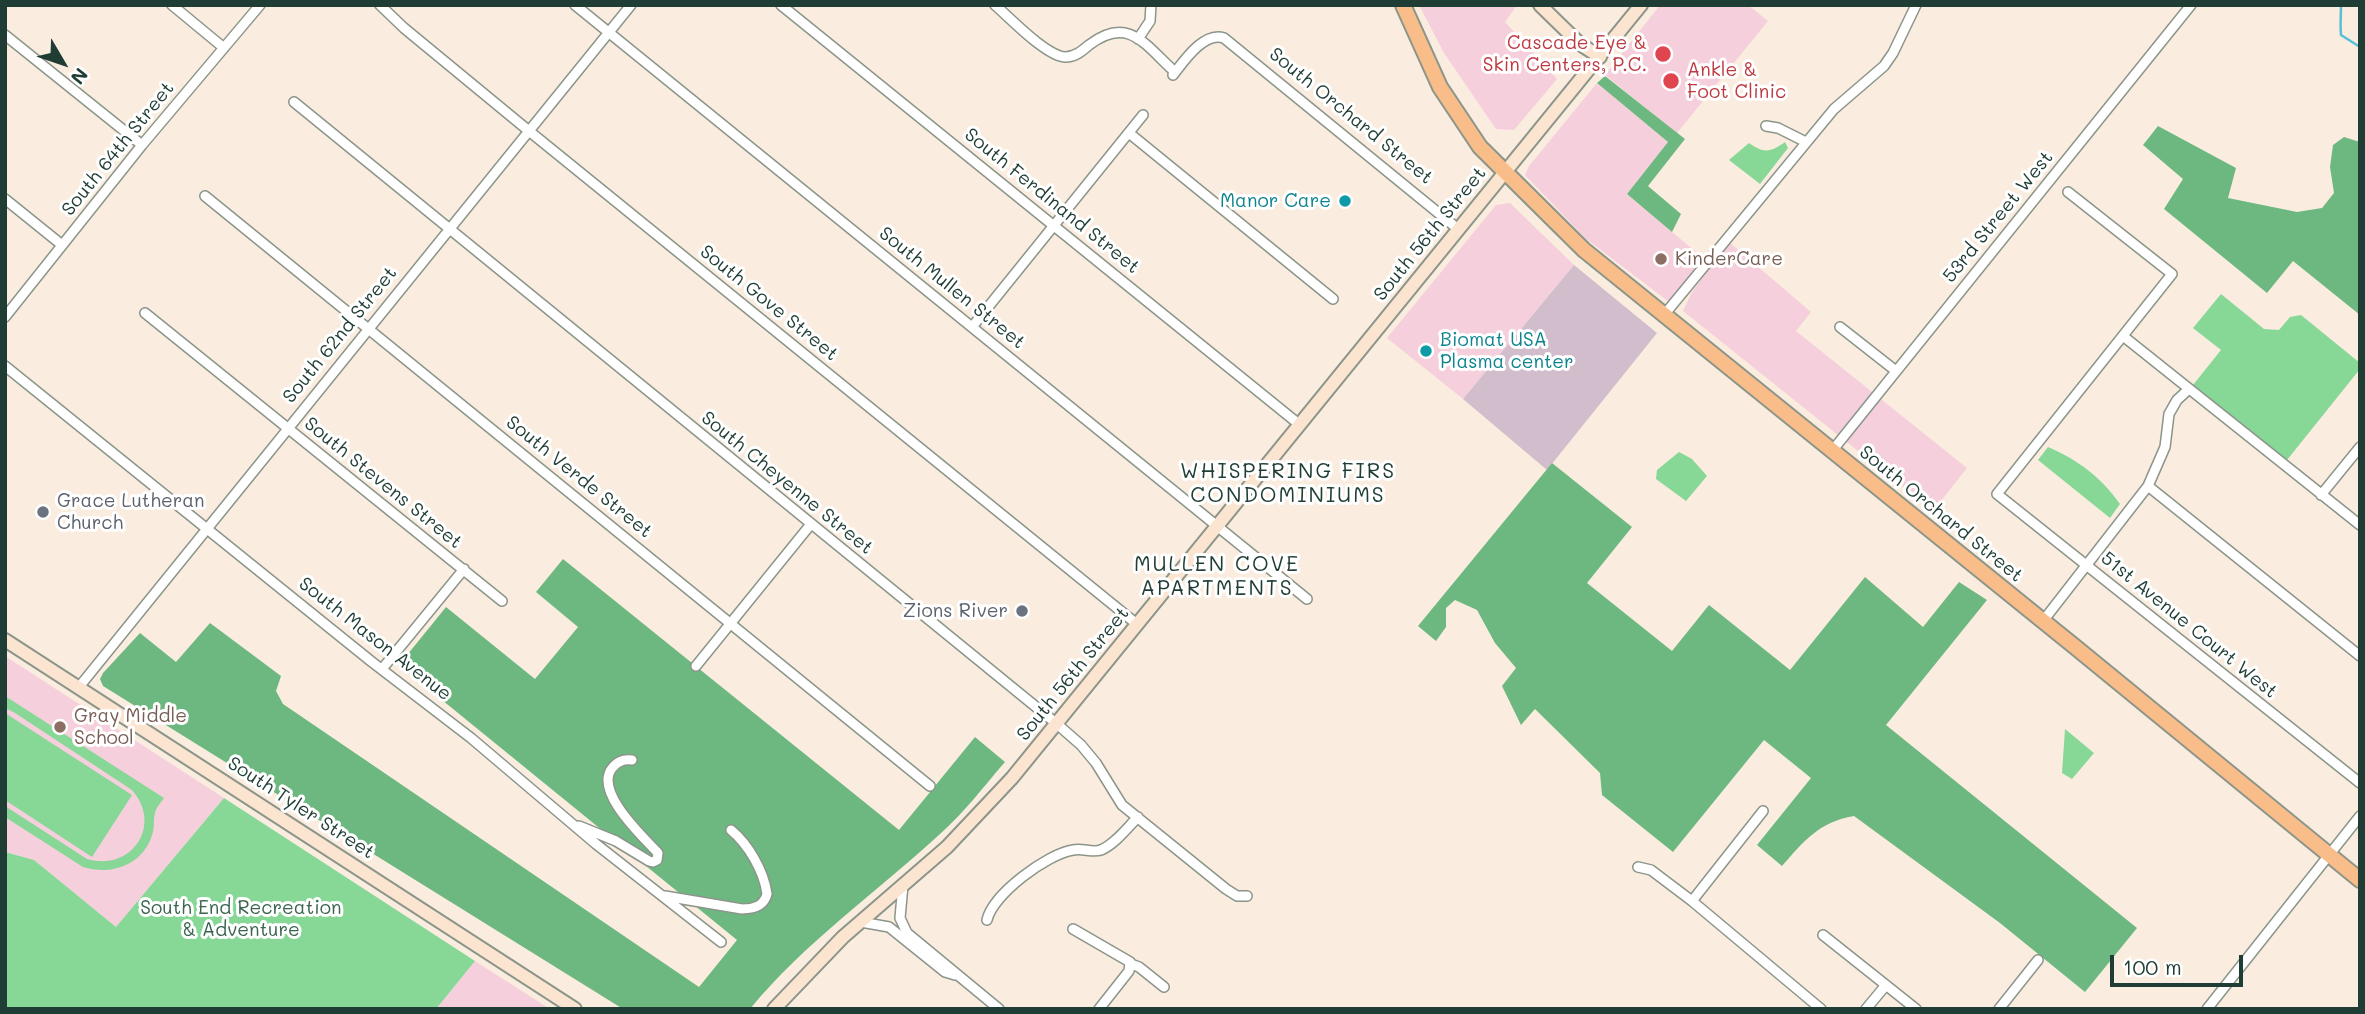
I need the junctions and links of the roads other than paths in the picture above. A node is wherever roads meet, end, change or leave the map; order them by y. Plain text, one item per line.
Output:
1 (172, 5) edge
2 (260, 5) edge
3 (380, 5) edge
4 (575, 5) edge
5 (631, 5) edge
6 (781, 5) edge
7 (995, 5) edge
8 (1151, 5) edge
9 (1403, 5) edge
10 (1540, 5) edge
11 (1641, 5) edge
12 (1916, 5) edge
13 (2191, 5) edge
14 (608, 33) junction
15 (5, 35) edge
16 (1138, 39) junction
17 (224, 48) junction
18 (1600, 57) junction
19 (294, 102) dead end
20 (1143, 115) dead end
21 (1766, 126) dead end
22 (529, 131) junction
23 (1129, 133) junction
24 (1806, 142) junction
25 (142, 145) junction
26 (1504, 173) junction
27 (2068, 192) dead end
28 (205, 196) dead end
29 (5, 199) edge
30 (1053, 225) junction
31 (449, 229) junction
32 (1458, 229) junction
33 (62, 245) junction
34 (1333, 299) dead end
35 (145, 313) dead end
36 (1664, 315) junction
37 (5, 317) edge
38 (972, 327) junction
39 (1840, 327) dead end
40 (368, 328) junction
41 (2123, 337) junction
42 (5, 366) edge
43 (1896, 371) junction
44 (2189, 389) junction
45 (1300, 425) junction
46 (287, 428) junction
47 (2360, 447) edge
48 (1832, 451) junction
49 (2148, 486) junction
50 (2321, 495) junction
51 (811, 524) junction
52 (2360, 525) edge
53 (1218, 526) junction
54 (206, 527) junction
55 (2086, 565) junction
56 (464, 569) junction
57 (1307, 598) dead end
58 (502, 601) dead end
59 (2043, 621) junction
60 (730, 624) junction
61 (1138, 625) junction
62 (5, 640) edge
63 (2360, 656) edge
64 (696, 666) dead end
65 (382, 669) junction
66 (79, 687) junction
67 (1057, 724) junction
68 (632, 760) dead end
69 (2360, 783) edge
70 (930, 786) dead end
71 (1763, 811) dead end
72 (2360, 816) edge
73 (1138, 817) junction
74 (573, 824) junction
75 (731, 830) dead end
76 (2330, 856) junction
77 (1638, 867) dead end
78 (2360, 880) edge
79 (903, 885) junction
80 (663, 896) junction
81 (1247, 896) dead end
82 (1692, 901) junction
83 (987, 920) dead end
84 (860, 922) junction
85 (1073, 929) dead end
86 (1823, 935) dead end
87 (721, 942) dead end
88 (2038, 960) dead end
89 (1131, 964) junction
90 (957, 975) junction
91 (1886, 985) junction
92 (1164, 986) dead end
93 (575, 1009) edge
94 (774, 1009) edge
95 (999, 1009) edge
96 (1100, 1009) edge
97 (1821, 1009) edge
98 (1866, 1009) edge
99 (1916, 1009) edge
100 (1999, 1009) edge
101 (2207, 1009) edge

1 - 17 street
2 - 17 street, South 64th Street
3 - 22 street, South Gove Street
4 - 14 street, South Mullen Street
5 - 14 street, South 62nd Street
6 - 30 street, South Ferdinand Street
7 - 16 street
8 - 16 street
9 - 26 main road, South Orchard Street
10 - 18 main road
11 - 18 main road, South 56th Street
12 - 24 street
13 - 43 street, 53rd Street West
14 - 22 street, South 62nd Street
14 - 38 street, South Mullen Street
15 - 25 street
16 - 32 street, South Orchard Street
17 - 25 street, South 64th Street
18 - 26 main road, South 56th Street
19 - 31 street, South Cheyenne Street
20 - 23 street
21 - 24 street
22 - 31 street, South 62nd Street
22 - 61 street, South Gove Street
23 - 30 street
23 - 34 street
24 - 36 street
25 - 33 street, South 64th Street
26 - 32 main road, South 56th Street
26 - 36 main road, South Orchard Street
27 - 41 street
28 - 40 street, South Verde Street
29 - 33 street
30 - 38 street
30 - 45 street, South Ferdinand Street
31 - 40 street, South 62nd Street
31 - 51 street, South Cheyenne Street
32 - 45 main road, South 56th Street
33 - 37 street, South 64th Street
35 - 46 street, South Stevens Street
36 - 48 main road, South Orchard Street
38 - 53 street, South Mullen Street
39 - 43 street
40 - 46 street, South 62nd Street
40 - 60 street, South Verde Street
41 - 44 street
41 - 55 street, 51st Avenue Court West
42 - 54 street, South Mason Avenue
43 - 48 street, 53rd Street West
44 - 49 street
44 - 50 street
45 - 53 main road, South 56th Street
46 - 54 street, South 62nd Street
46 - 56 street, South Stevens Street
47 - 50 street
48 - 59 main road, South Orchard Street
49 - 55 street
49 - 63 street
50 - 52 street
51 - 60 street
51 - 67 street, South Cheyenne Street
53 - 57 street, South Mullen Street
53 - 61 main road, South 56th Street
54 - 65 street, South Mason Avenue
54 - 66 street, South 62nd Street
55 - 59 street
55 - 69 street, 51st Avenue Court West
56 - 58 street, South Stevens Street
56 - 65 street
59 - 76 main road, South Orchard Street
60 - 64 street
60 - 70 street, South Verde Street
61 - 67 main road, South 56th Street
62 - 66 main road, South Tyler Street
65 - 74 street, South Mason Avenue
66 - 93 main road, South Tyler Street
67 - 73 street, South Cheyenne Street
67 - 79 main road, South 56th Street
68 - 74 street
71 - 82 street
72 - 76 street
73 - 81 street, South Cheyenne Street
73 - 83 street
74 - 80 street, South Mason Avenue
75 - 80 street
76 - 78 main road, South Orchard Street
76 - 101 street
77 - 82 street
79 - 84 main road, South 56th Street
79 - 90 street
80 - 87 street, South Mason Avenue
82 - 97 street
84 - 90 street
84 - 94 main road, South 56th Street
85 - 89 street
86 - 91 street
88 - 100 street
89 - 92 street
89 - 96 street
90 - 95 street
91 - 98 street
91 - 99 street

